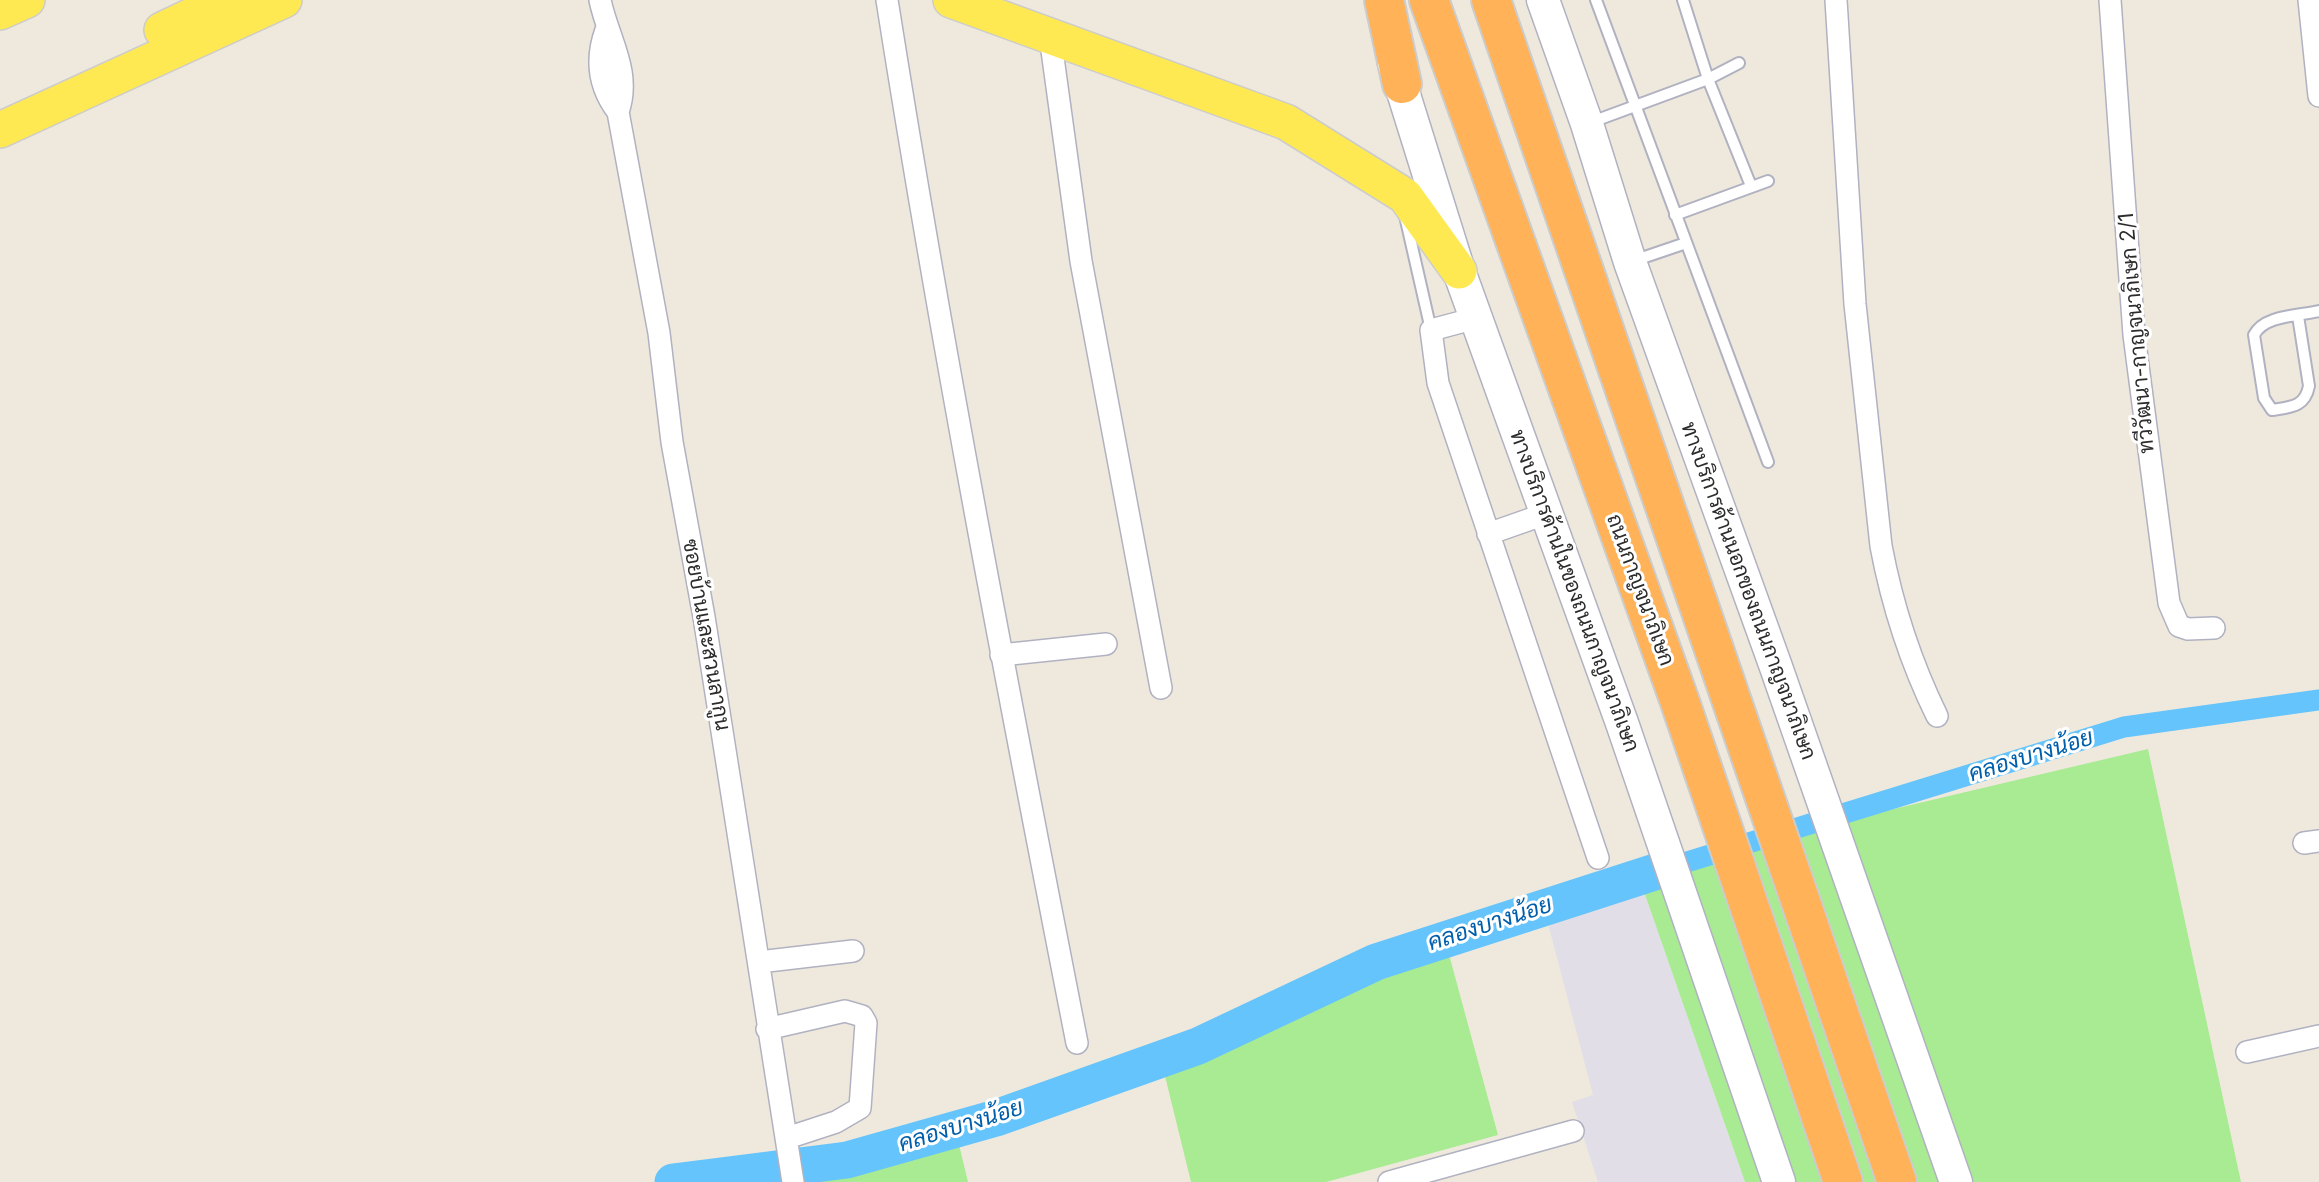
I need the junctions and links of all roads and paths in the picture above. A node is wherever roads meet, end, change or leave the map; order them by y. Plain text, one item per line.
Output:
1 (27, 0) edge
2 (225, 0) edge
3 (284, 0) edge
4 (600, 0) edge
5 (887, 0) edge
6 (1370, 0) edge
7 (1384, 0) edge
8 (1429, 0) edge
9 (1543, 0) edge
10 (1596, 0) edge
11 (1683, 0) edge
12 (1836, 0) edge
13 (2110, 0) edge
14 (2309, 0) edge
15 (960, 2) edge
16 (1494, 5) edge
17 (0, 12) edge
18 (1050, 36) junction
19 (1738, 64) dead end
20 (1708, 79) junction
21 (1402, 84) junction
22 (2319, 96) edge
23 (1634, 106) junction
24 (0, 108) edge
25 (1587, 124) junction
26 (0, 130) edge
27 (1768, 181) dead end
28 (1751, 186) junction
29 (1405, 196) junction
30 (1675, 215) junction
31 (1686, 243) junction
32 (1630, 262) junction
33 (1459, 271) junction
34 (2319, 312) edge
35 (2298, 316) junction
36 (1476, 318) junction
37 (1431, 330) junction
38 (1768, 462) dead end
39 (1545, 514) junction
40 (1488, 534) junction
41 (2214, 628) dead end
42 (1106, 644) dead end
43 (1001, 655) junction
44 (1161, 688) dead end
45 (1937, 716) dead end
46 (1598, 858) dead end
47 (853, 951) dead end
48 (759, 962) junction
49 (767, 1029) junction
50 (2319, 1036) edge
51 (1077, 1043) dead end
52 (2247, 1052) dead end
53 (1573, 1131) dead end
54 (788, 1148) junction
55 (793, 1182) edge
56 (1389, 1182) edge
57 (1779, 1182) edge
58 (1843, 1182) edge
59 (1897, 1182) edge
60 (1956, 1182) edge

1 - 17 main road
2 - 24 main road
3 - 26 main road
4 - 48 street, ซอยบ้านและสวนลากูน
5 - 43 street
6 - 21 main road, ทางบริการด้านในของถนนกาญจนาภิเษก
7 - 21 highway
8 - 58 highway, ถนนกาญจนาภิเษก
9 - 25 main road, ทางบริการด้านนอกของถนนกาญจนาภิเษก
10 - 23 lane
11 - 20 lane
12 - 45 street
13 - 41 street, ทวีวัฒนา-กาญจนาภิเษก 2/1
14 - 22 street
15 - 18 main road
16 - 59 highway
18 - 29 main road
18 - 44 street
19 - 20 lane
20 - 23 lane
20 - 28 lane
21 - 33 main road, ทางบริการด้านในของถนนกาญจนาภิเษก
23 - 25 lane
23 - 30 lane
25 - 32 main road, ทางบริการด้านนอกของถนนกาญจนาภิเษก
27 - 28 lane
28 - 30 lane
29 - 33 main road
29 - 37 lane
30 - 31 lane
31 - 32 lane
31 - 38 lane
32 - 60 main road, ทางบริการด้านนอกของถนนกาญจนาภิเษก
33 - 36 main road, ทางบริการด้านในของถนนกาญจนาภิเษก
34 - 35 lane
35 - 35 lane
36 - 37 street
36 - 39 main road, ทางบริการด้านในของถนนกาญจนาภิเษก
37 - 40 street
39 - 40 street
39 - 57 main road, ทางบริการด้านในของถนนกาญจนาภิเษก
40 - 46 street
42 - 43 street
43 - 51 street
47 - 48 street
48 - 49 street, ซอยบ้านและสวนลากูน
49 - 54 street, ซอยบ้านและสวนลากูน
49 - 54 street
50 - 52 street
53 - 56 street
54 - 55 street, ซอยบ้านและสวนลากูน

